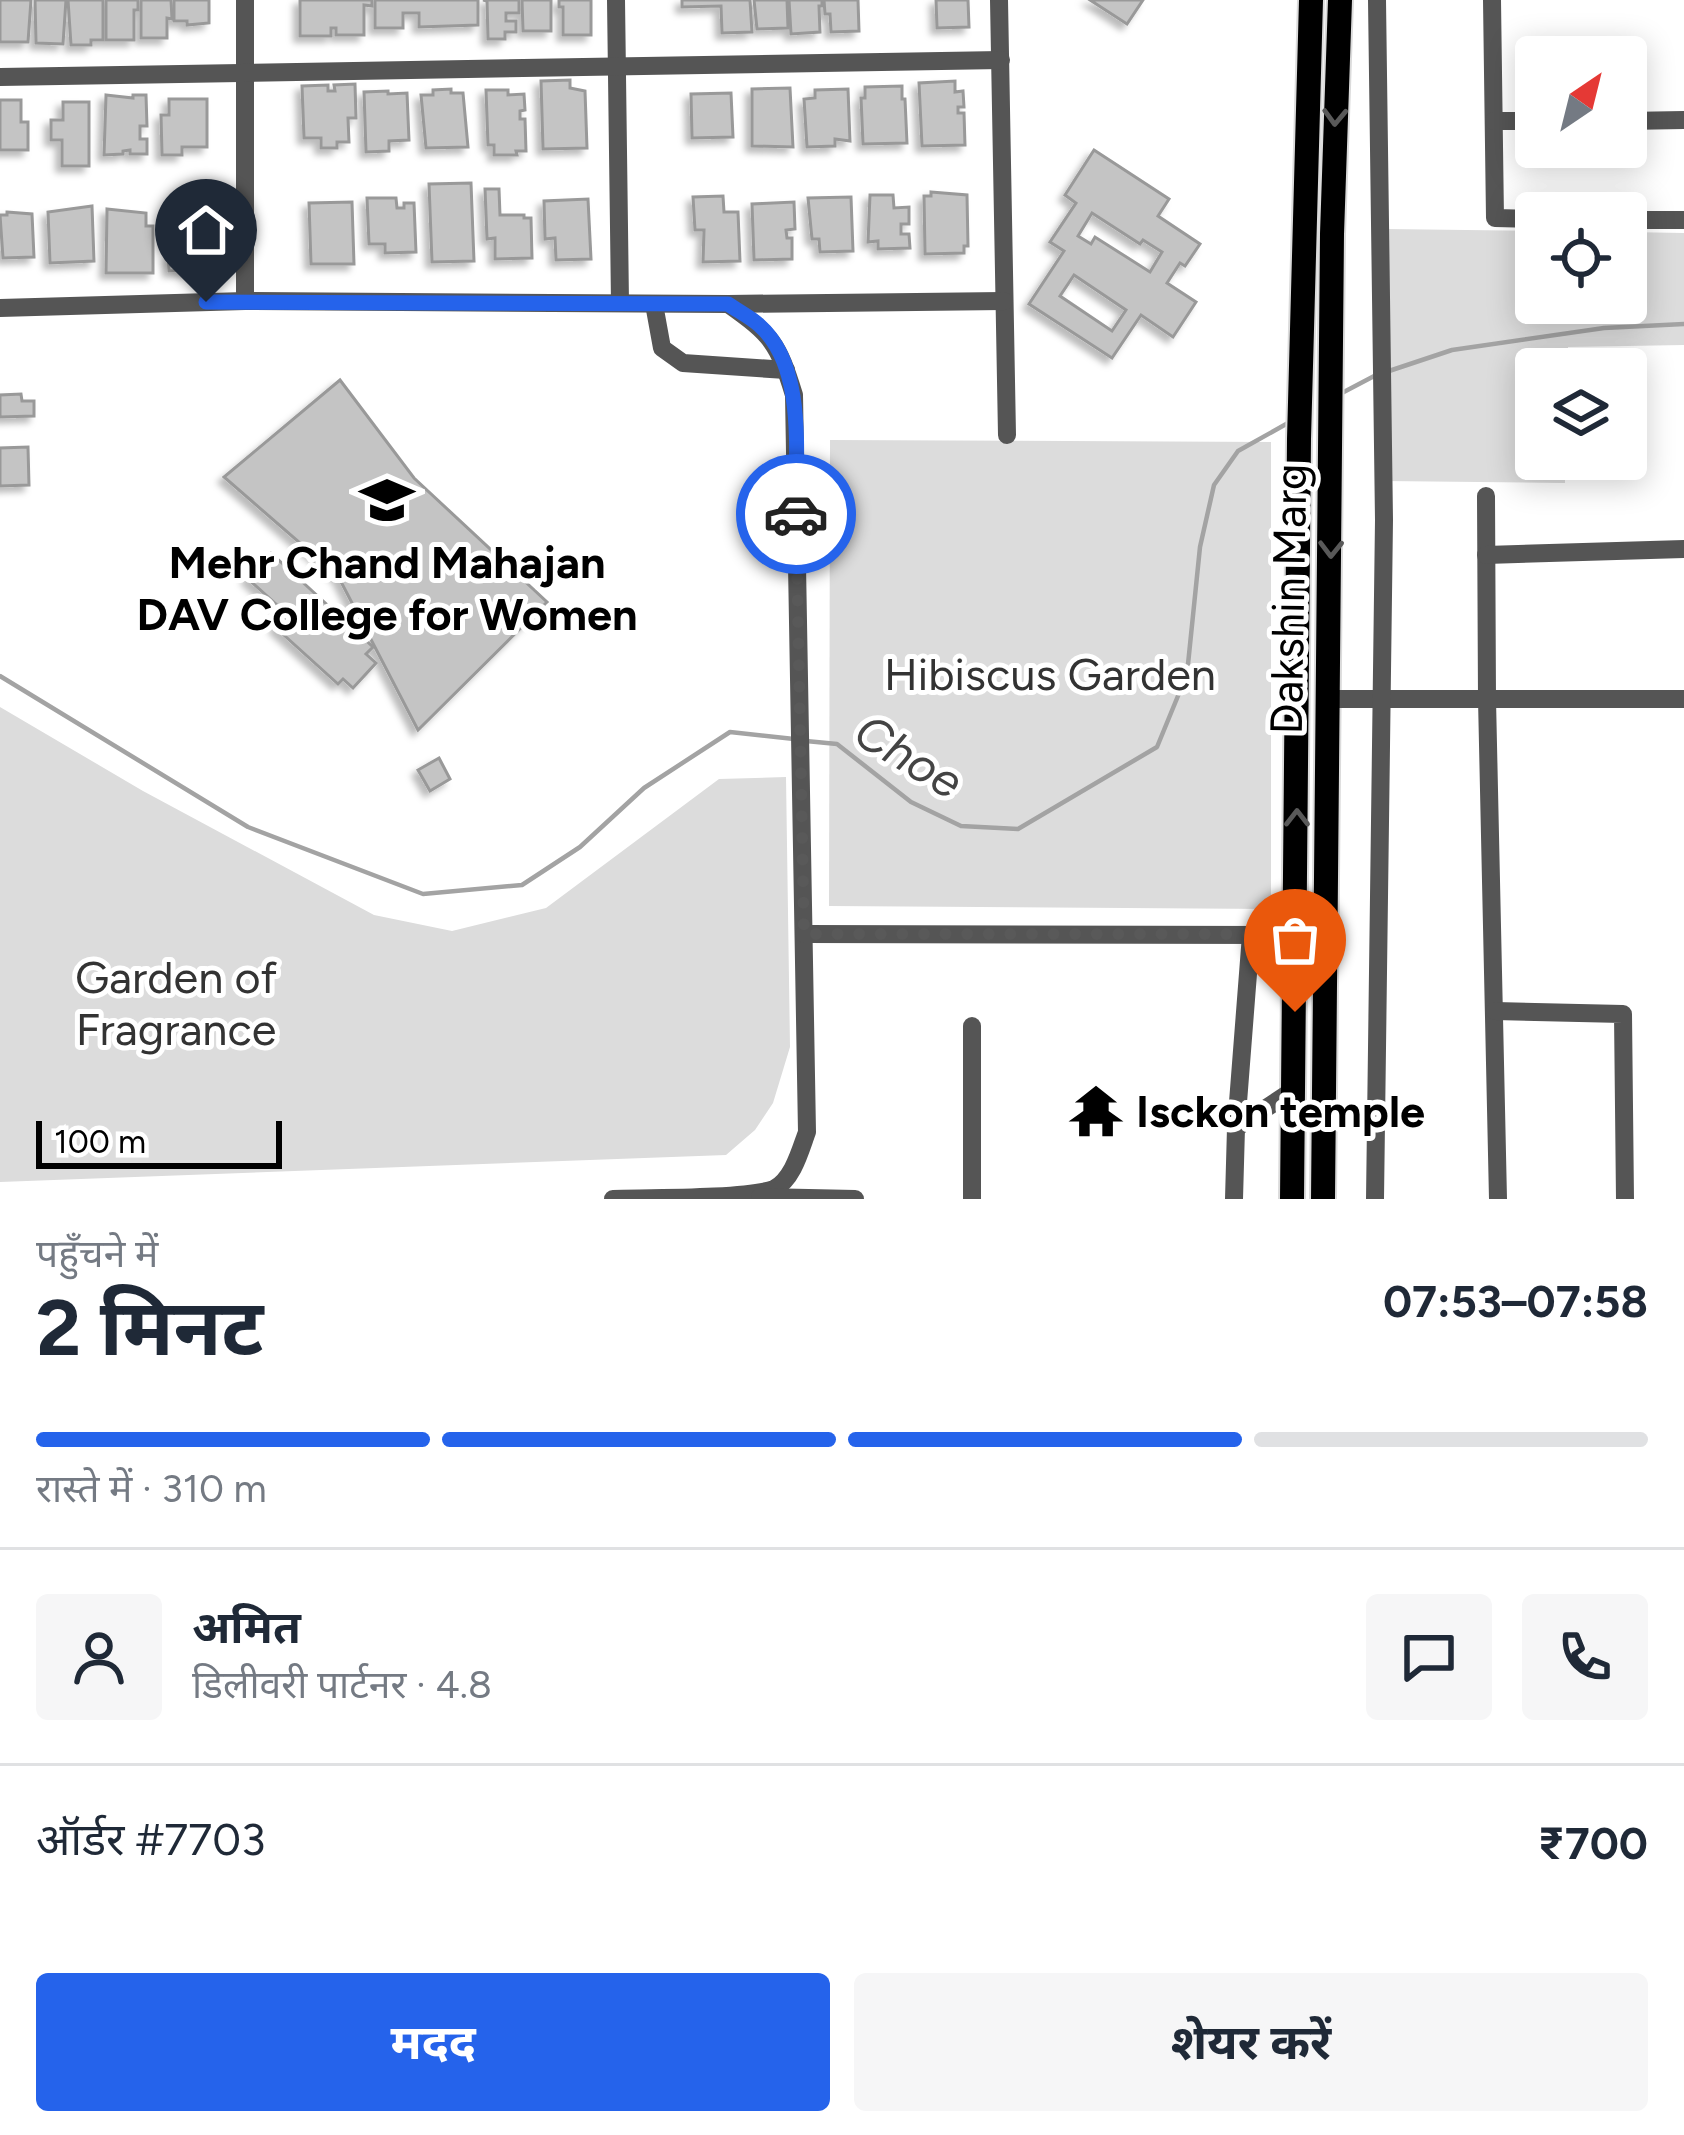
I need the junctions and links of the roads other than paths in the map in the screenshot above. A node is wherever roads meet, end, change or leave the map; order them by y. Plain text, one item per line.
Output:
1 (244, 0) edge
2 (616, 0) edge
3 (999, 0) edge
4 (1311, 0) edge
5 (1340, 0) edge
6 (1377, 0) edge
7 (1492, 0) edge
8 (1001, 60) junction
9 (618, 67) junction
10 (246, 73) junction
11 (0, 76) edge
12 (1684, 120) edge
13 (1494, 121) junction
14 (1515, 121) edge
15 (1647, 121) edge
16 (1515, 218) edge
17 (1647, 220) edge
18 (1684, 220) edge
19 (1004, 301) junction
20 (245, 302) junction
21 (620, 303) junction
22 (654, 304) junction
23 (728, 304) junction
24 (0, 308) edge
25 (786, 370) junction
26 (1007, 435) dead end
27 (1486, 496) dead end
28 (1684, 549) edge
29 (1486, 555) junction
30 (1329, 699) junction
31 (1382, 699) junction
32 (1487, 699) junction
33 (1684, 700) edge
34 (804, 934) junction
35 (1251, 934) junction
36 (1296, 934) junction
37 (1495, 1011) junction
38 (972, 1026) dead end
39 (1295, 1089) junction
40 (1236, 1128) junction
41 (737, 1196) edge
42 (613, 1199) edge
43 (855, 1199) edge
44 (972, 1199) edge
45 (1234, 1199) edge
46 (1292, 1199) edge
47 (1324, 1199) edge
48 (1375, 1199) edge
49 (1498, 1199) edge
50 (1625, 1199) edge

1 - 10 street
2 - 9 street
3 - 8 street
36 -> 4 main road, Dakshin Marg
5 -> 30 main road, Dakshin Marg
6 - 31 street
7 - 13 street
8 - 9 street
8 - 19 street
9 - 10 street
9 - 21 street
10 - 11 street
10 - 20 street
12 - 15 street
13 - 14 street
13 - 16 street
17 - 18 street
19 - 23 street
19 - 26 street
20 - 21 street
20 - 24 street
21 - 22 street
22 - 23 street
22 - 25 street
23 - 25 street
25 - 34 street
27 - 29 street
28 - 29 street
29 - 32 street
30 - 31 street
30 - 47 main road, Dakshin Marg
31 - 32 street
31 - 48 street
32 - 33 street
32 - 37 street
34 - 35 street
34 - 41 street
35 - 36 street
35 - 40 street
36 - 39 main road, Dakshin Marg
37 - 49 street
37 - 50 street
38 - 44 street
39 - 40 street
39 - 46 main road, Dakshin Marg
40 - 45 street
41 - 42 street
41 - 43 street

